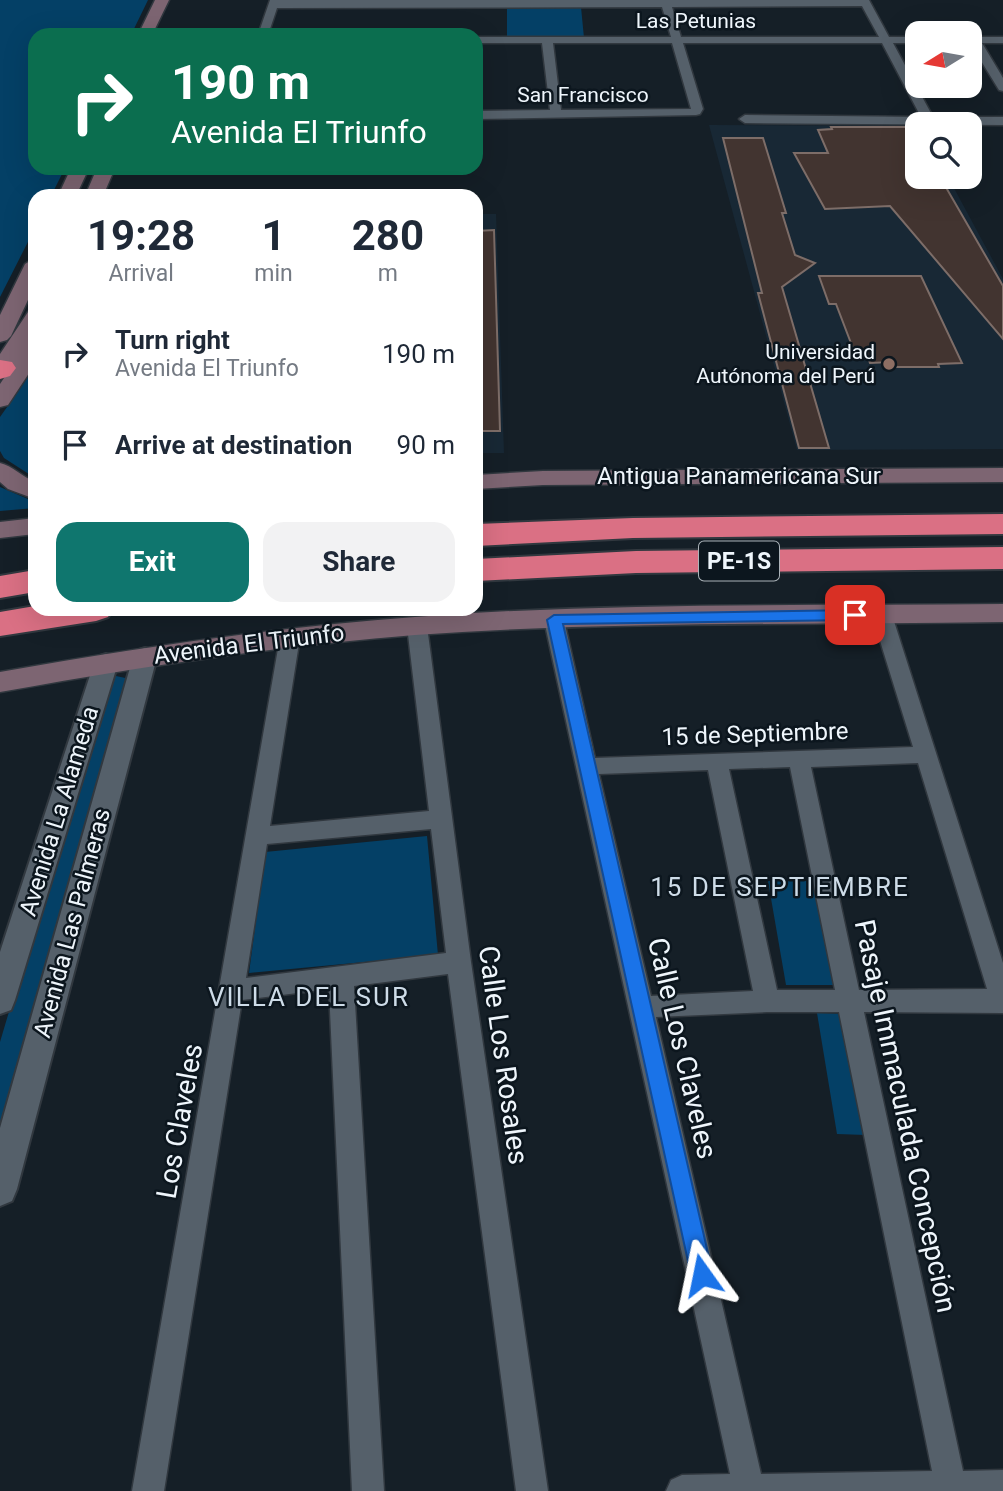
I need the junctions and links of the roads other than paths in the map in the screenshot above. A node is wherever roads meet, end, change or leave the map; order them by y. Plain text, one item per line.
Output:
1 (162, 0) edge
2 (865, 1) edge
3 (544, 2) edge
4 (666, 2) edge
5 (274, 3) edge
6 (503, 4) junction
7 (584, 4) junction
8 (585, 16) dead end
9 (148, 28) edge
10 (266, 28) edge
11 (503, 28) junction
12 (587, 28) dead end
13 (483, 37) edge
14 (547, 40) junction
15 (588, 40) junction
16 (676, 40) junction
17 (885, 40) junction
18 (905, 40) edge
19 (982, 40) edge
20 (1003, 40) edge
21 (982, 55) edge
22 (1003, 88) edge
23 (924, 112) edge
24 (483, 115) edge
25 (556, 115) junction
26 (745, 119) dead end
27 (905, 121) edge
28 (982, 121) edge
29 (1003, 121) edge
30 (28, 278) edge
31 (28, 327) edge
32 (0, 336) edge
33 (28, 358) edge
34 (1, 369) edge
35 (0, 400) edge
36 (0, 470) edge
37 (1003, 475) edge
38 (483, 482) edge
39 (28, 488) edge
40 (28, 516) edge
41 (0, 519) edge
42 (1003, 524) edge
43 (28, 527) edge
44 (0, 530) edge
45 (483, 535) edge
46 (1003, 558) edge
47 (483, 570) edge
48 (28, 582) edge
49 (0, 587) edge
50 (1003, 613) edge
51 (882, 615) junction
52 (51, 616) edge
53 (554, 620) junction
54 (0, 624) edge
55 (417, 626) junction
56 (290, 637) junction
57 (145, 657) junction
58 (106, 663) junction
59 (0, 682) edge
60 (926, 755) junction
61 (799, 759) junction
62 (717, 762) junction
63 (586, 766) junction
64 (443, 819) junction
65 (258, 836) junction
66 (459, 962) junction
67 (341, 976) junction
68 (233, 990) junction
69 (0, 1000) edge
70 (767, 1001) junction
71 (1003, 1001) edge
72 (851, 1003) junction
73 (643, 1007) junction
74 (0, 1189) edge
75 (1003, 1486) edge
76 (951, 1487) junction
77 (749, 1490) edge
78 (148, 1491) edge
79 (368, 1491) edge
80 (532, 1491) edge
81 (682, 1491) edge

1 - 9 main road
2 - 4 street
2 - 17 street
3 - 6 street
3 - 7 street
4 - 7 street
4 - 16 street
5 - 6 street
5 - 10 street
6 - 11 street
7 - 8 street
11 - 13 street, Las Petunias
11 - 14 street, Las Petunias
12 - 15 street
14 - 15 street, Las Petunias
14 - 25 street
15 - 16 street, Las Petunias
16 - 17 street, Las Petunias
16 - 25 street, San Francisco
17 - 18 street, Las Petunias
17 - 23 street
19 - 20 street
21 - 22 street
24 - 25 street, San Francisco
26 - 27 street
28 - 29 street
30 - 32 main road
31 - 34 main road
33 - 35 main road
36 - 39 main road
37 - 38 main road, Antigua Panamericana Sur
40 - 41 main road
42 - 45 highway, PE-1S
43 - 44 main road
46 - 47 highway, PE-1S
48 - 49 highway
50 - 51 main road, Avenida El Triunfo
51 - 53 main road, Avenida El Triunfo
51 - 60 street
52 - 54 highway
53 - 55 main road, Avenida El Triunfo
53 - 63 street, Calle Los Claveles
55 - 56 main road, Avenida El Triunfo
55 - 64 street, Calle Los Rosales
56 - 57 main road, Avenida El Triunfo
56 - 65 street, Los Claveles
57 - 58 main road, Avenida El Triunfo
57 - 74 street, Avenida Las Palmeras
58 - 59 main road, Avenida El Triunfo
58 - 69 street, Avenida La Alameda
60 - 61 street, 15 de Septiembre
60 - 71 street
61 - 62 street, 15 de Septiembre
61 - 72 street, Pasaje Immaculada Concepción
62 - 63 street, 15 de Septiembre
62 - 70 street
63 - 73 street, Calle Los Claveles
64 - 65 street
64 - 66 street, Calle Los Rosales
65 - 68 street, Los Claveles
66 - 67 street
66 - 80 street, Calle Los Rosales
67 - 68 street
67 - 79 street
68 - 78 street, Los Claveles
70 - 72 street
70 - 73 street
71 - 72 street
72 - 76 street, Pasaje Immaculada Concepción
73 - 77 street, Calle Los Claveles
75 - 76 street
76 - 77 street
77 - 81 street

